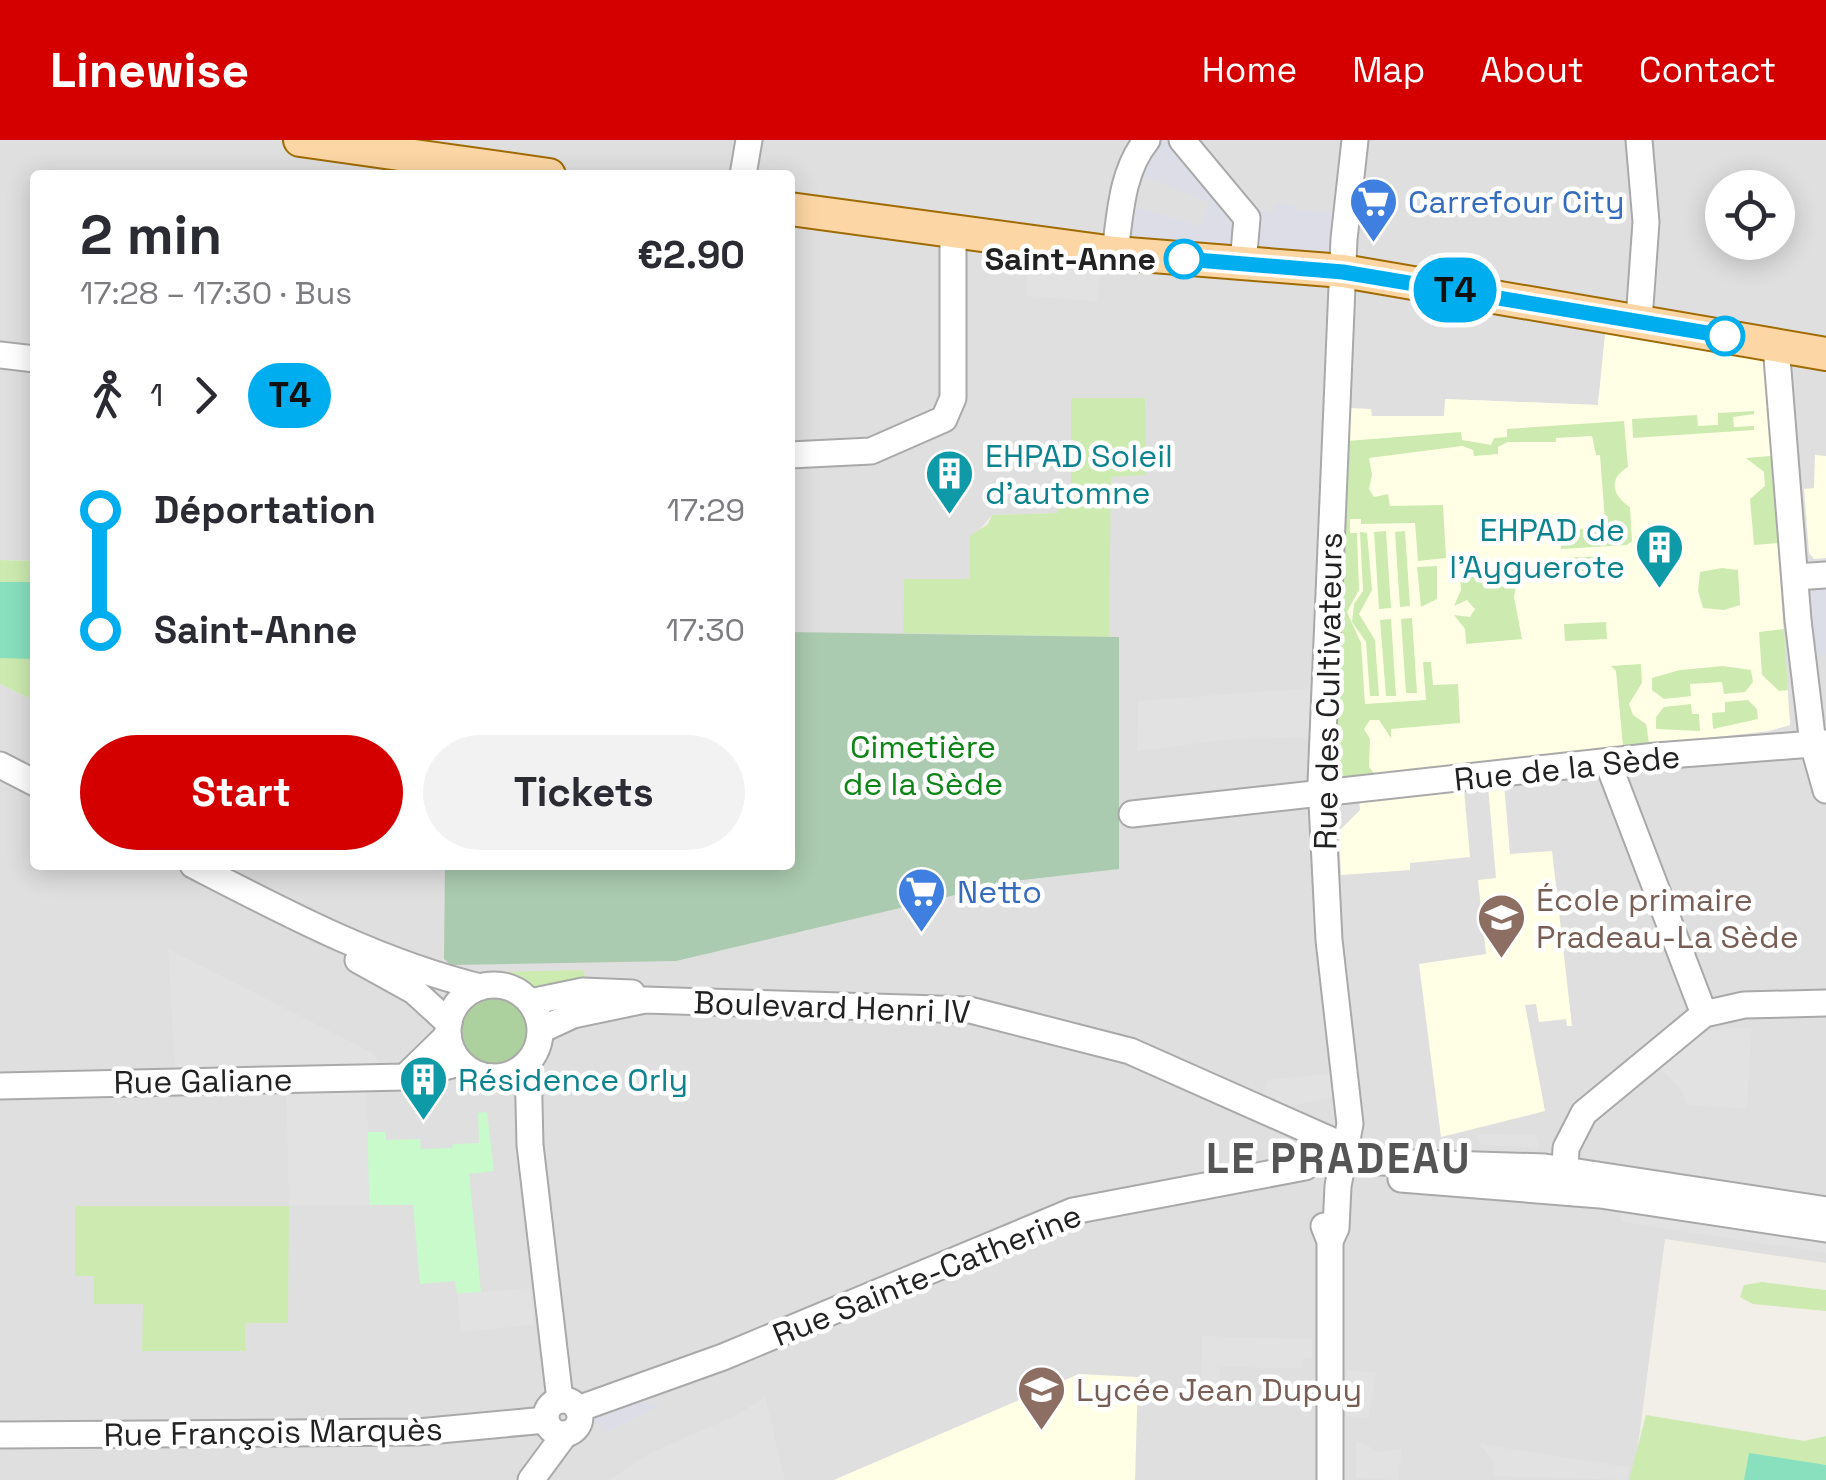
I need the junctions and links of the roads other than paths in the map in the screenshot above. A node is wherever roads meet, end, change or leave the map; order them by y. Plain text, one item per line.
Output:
1 (300, 140) edge
2 (749, 140) edge
3 (1147, 140) edge
4 (1182, 140) edge
5 (1356, 140) edge
6 (1639, 140) edge
7 (433, 167) edge
8 (476, 170) edge
9 (744, 170) edge
10 (795, 209) edge
11 (953, 228) junction
12 (1115, 252) junction
13 (1243, 264) junction
14 (1343, 272) junction
15 (1639, 320) junction
16 (1776, 345) junction
17 (1826, 354) edge
18 (0, 356) edge
19 (30, 359) edge
20 (795, 455) edge
21 (1826, 575) edge
22 (1795, 577) junction
23 (1820, 744) edge
24 (1608, 763) junction
25 (0, 765) edge
26 (30, 780) edge
27 (1826, 790) edge
28 (1322, 794) junction
29 (1132, 814) dead end
30 (203, 870) edge
31 (332, 937) junction
32 (480, 987) junction
33 (645, 1000) junction
34 (530, 1002) junction
35 (1826, 1004) edge
36 (1704, 1014) junction
37 (448, 1029) junction
38 (540, 1030) junction
39 (528, 1062) junction
40 (460, 1063) junction
41 (405, 1077) junction
42 (497, 1077) junction
43 (0, 1086) edge
44 (530, 1145) junction
45 (1338, 1155) junction
46 (1565, 1170) junction
47 (1826, 1210) edge
48 (1826, 1229) edge
49 (562, 1416) junction
50 (0, 1435) edge
51 (531, 1480) edge
52 (1330, 1480) edge

1 - 7 main road
2 - 9 street
3 - 12 street
4 - 13 street
5 - 14 street, Rue des Cultivateurs
6 - 15 street
7 - 8 main road
10 - 11 main road
11 - 12 main road
11 - 20 street
12 - 13 main road
13 - 14 main road
14 - 15 main road
14 - 28 street, Rue des Cultivateurs
15 - 16 main road
16 - 17 main road
16 - 22 street
18 - 19 street
21 - 22 street
22 - 23 street
23 - 24 street, Rue de la Sède
23 - 27 street
24 - 28 street, Rue de la Sède
24 - 36 street
25 - 26 street
28 - 29 street, Rue de la Sède
28 - 45 street, Rue des Cultivateurs
30 - 31 street
31 - 32 street
31 - 37 street
32 - 34 street
32 - 37 street
33 - 34 street, Boulevard Henri IV
33 - 38 street, Boulevard Henri IV
33 - 45 street, Boulevard Henri IV
34 - 38 street
35 - 36 street
36 - 46 street
37 - 40 street
37 - 41 street
38 - 39 street
39 - 42 street
39 - 44 street
40 - 41 street, Rue Galiane
40 - 42 street
41 - 43 street, Rue Galiane
42 - 44 street
44 - 49 street
45 - 46 street
45 - 48 street
45 - 49 street, Rue Sainte-Catherine
45 - 52 street, Rue des Cultivateurs
46 - 47 street
49 - 50 street, Rue François Marquès
49 - 51 street

